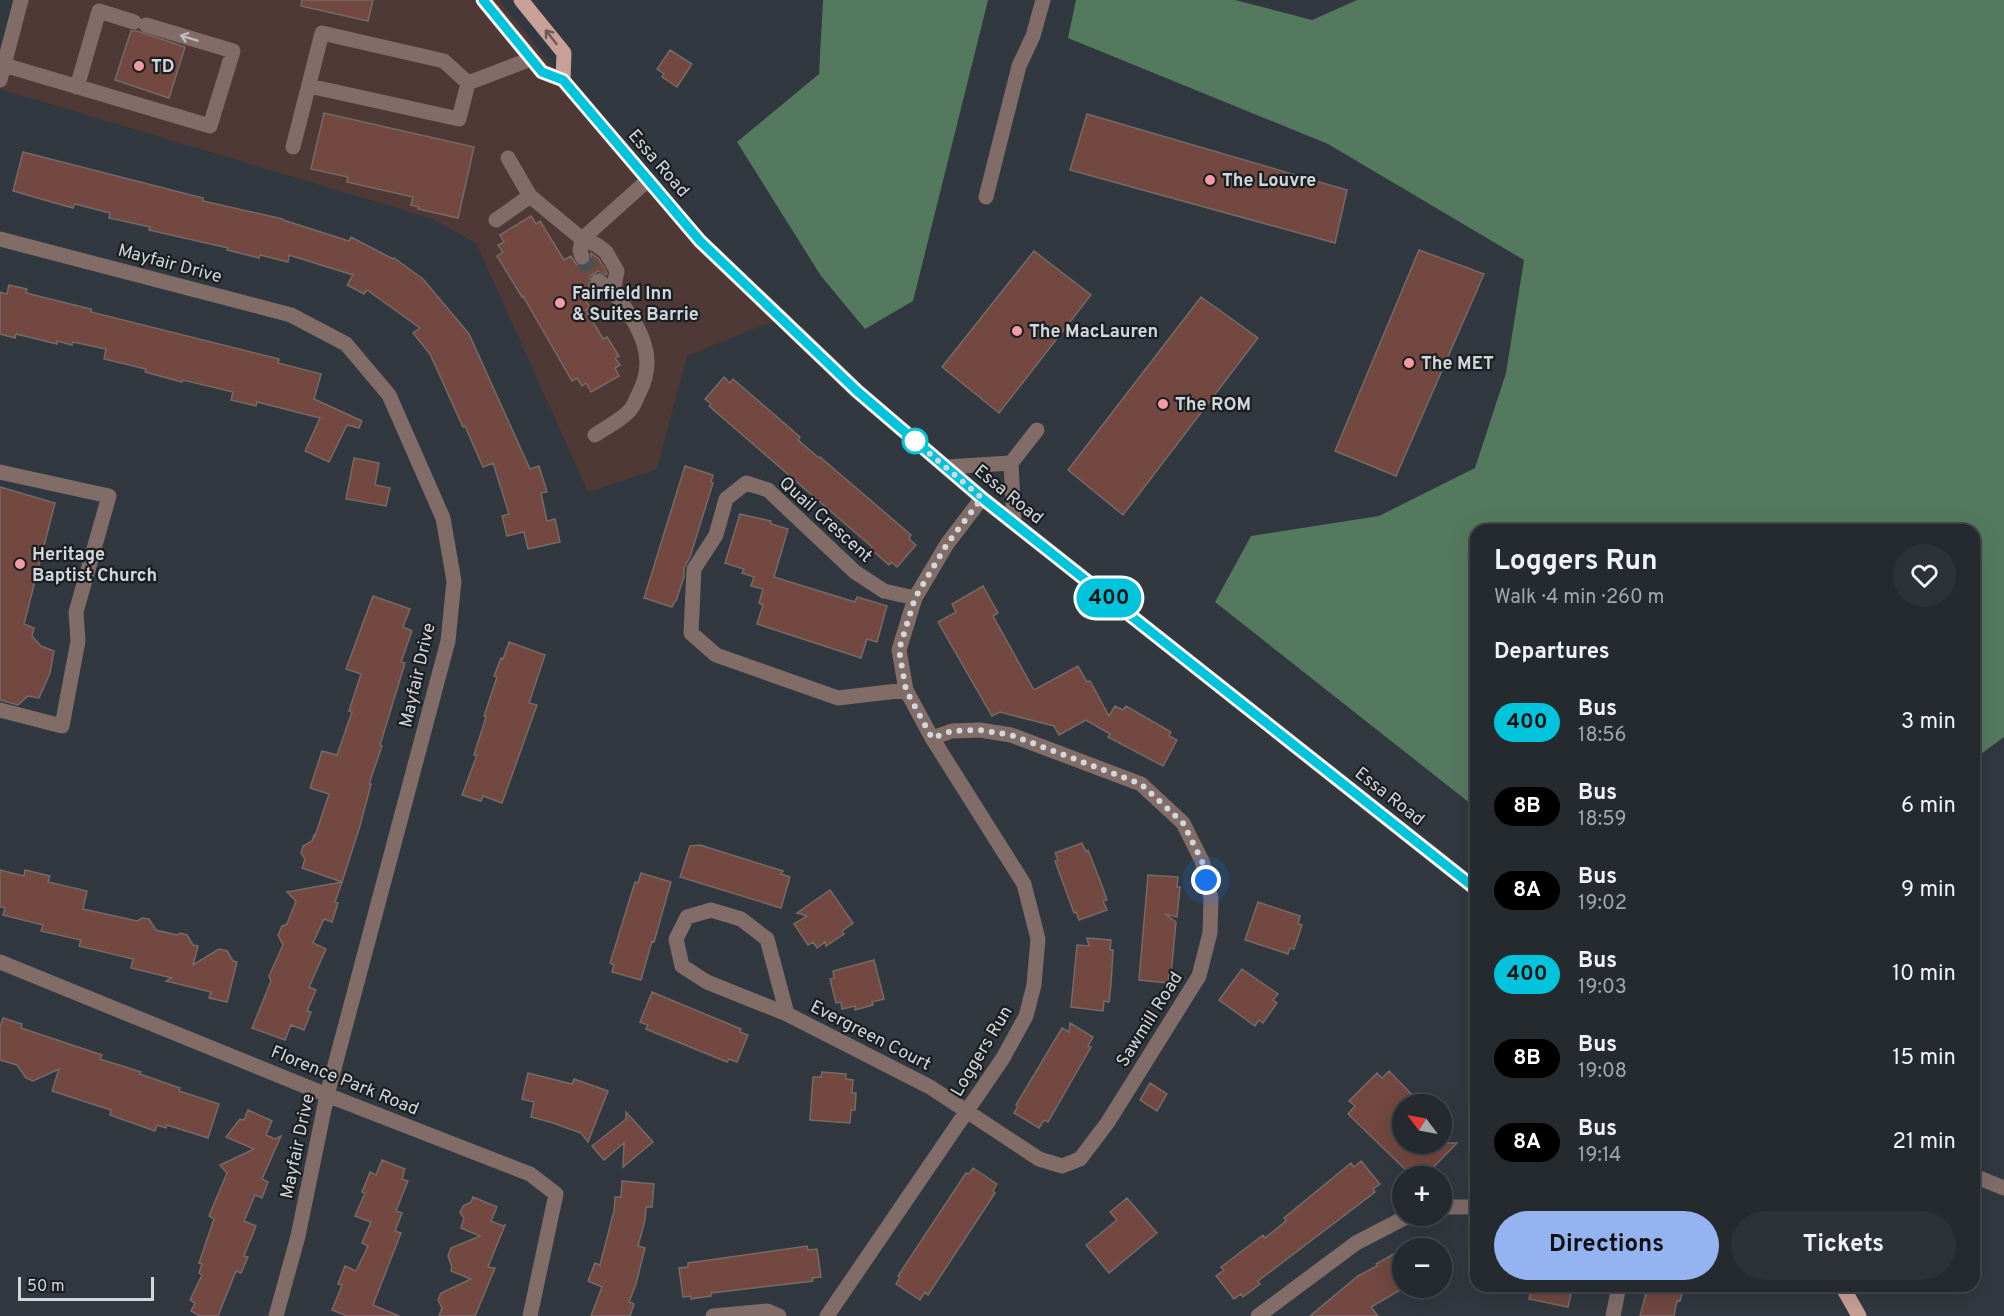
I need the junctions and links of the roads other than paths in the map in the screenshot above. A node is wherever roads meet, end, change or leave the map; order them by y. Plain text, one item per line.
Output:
1 (21, 0) edge
2 (483, 0) edge
3 (521, 0) edge
4 (1043, 0) edge
5 (531, 59) junction
6 (2, 73) edge
7 (563, 80) junction
8 (468, 83) junction
9 (309, 86) junction
10 (77, 87) junction
11 (293, 147) dead end
12 (508, 158) dead end
13 (648, 180) junction
14 (530, 196) junction
15 (986, 197) dead end
16 (496, 220) dead end
17 (0, 239) edge
18 (582, 239) junction
19 (582, 257) tunnel mouth
20 (598, 281) tunnel mouth
21 (613, 291) junction
22 (1037, 430) dead end
23 (595, 435) dead end
24 (1011, 464) junction
25 (946, 467) junction
26 (0, 472) edge
27 (982, 498) junction
28 (1014, 523) junction
29 (915, 598) junction
30 (906, 690) junction
31 (0, 710) edge
32 (932, 738) junction
33 (1470, 884) edge
34 (0, 962) edge
35 (787, 1014) junction
36 (327, 1095) junction
37 (967, 1112) junction
38 (1980, 1178) edge
39 (2004, 1188) edge
40 (1452, 1207) edge
41 (1470, 1207) edge
42 (1392, 1224) edge
43 (1618, 1292) edge
44 (1845, 1292) edge
45 (276, 1316) edge
46 (530, 1316) edge
47 (713, 1316) edge
48 (779, 1316) edge
49 (827, 1316) edge
50 (1258, 1316) edge
51 (1613, 1316) edge
52 (1859, 1316) edge

1 - 6 street
2 - 5 main road, Essa Road
7 -> 3 main road
4 - 15 street
5 - 7 main road, Essa Road
5 - 8 street
6 - 10 street
7 - 13 main road, Essa Road
8 - 9 street
8 - 9 street
9 - 11 street
10 -> 10 street
12 - 14 street
13 - 18 street
13 - 25 main road, Essa Road
14 - 16 street
14 - 18 street
17 - 36 street, Mayfair Drive
18 - 19 street
18 - 21 street
20 - 21 street
21 - 23 street
22 - 24 street
24 - 25 street
24 - 28 street
25 - 27 main road, Essa Road
26 - 31 street
27 - 28 main road, Essa Road
27 - 29 street, Loggers Run
28 - 33 main road, Essa Road
29 - 30 street, Loggers Run
29 - 30 street, Quail Crescent
30 - 32 street, Loggers Run
32 - 37 street, Loggers Run
32 - 37 street, Sawmill Road
34 - 36 street, Florence Park Road
35 - 35 street, Evergreen Court
35 - 37 street, Evergreen Court
36 - 45 street, Mayfair Drive
36 - 46 street, Florence Park Road
37 - 49 street, Loggers Run
38 - 39 street
40 - 41 street
42 - 50 street
43 - 51 street
44 - 52 main road
47 - 48 street

